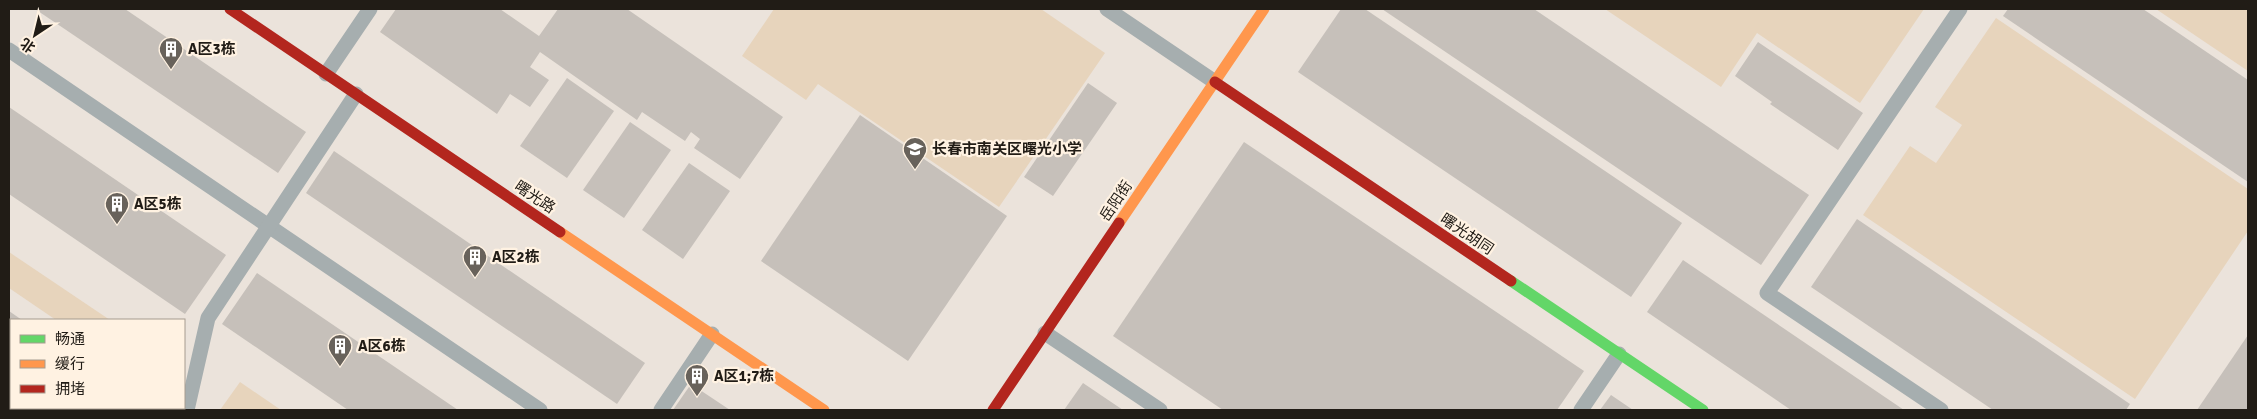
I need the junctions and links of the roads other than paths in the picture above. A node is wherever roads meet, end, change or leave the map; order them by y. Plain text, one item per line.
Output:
1 (230, 9) edge
2 (370, 9) edge
3 (1107, 9) edge
4 (1264, 9) edge
5 (1960, 9) edge
6 (9, 50) edge
7 (326, 74) junction
8 (1214, 82) junction
9 (356, 94) junction
10 (269, 226) junction
11 (1045, 333) junction
12 (712, 334) junction
13 (1619, 354) junction
14 (188, 410) edge
15 (540, 410) edge
16 (661, 410) edge
17 (824, 410) edge
18 (993, 410) edge
19 (1160, 410) edge
20 (1582, 410) edge
21 (1703, 410) edge
22 (1941, 410) edge

1 - 7 street, 曙光路
2 - 7 lane
3 - 8 lane
4 - 8 street, 岳阳街
5 - 22 lane
6 - 10 lane
7 - 9 street, 曙光路
8 - 11 street, 岳阳街
8 - 13 street, 曙光胡同
9 - 10 lane
9 - 12 street, 曙光路
10 - 14 lane
10 - 15 lane
11 - 18 street, 岳阳街
11 - 19 lane
12 - 16 lane
12 - 17 street, 曙光路
13 - 20 lane
13 - 21 street, 曙光胡同

